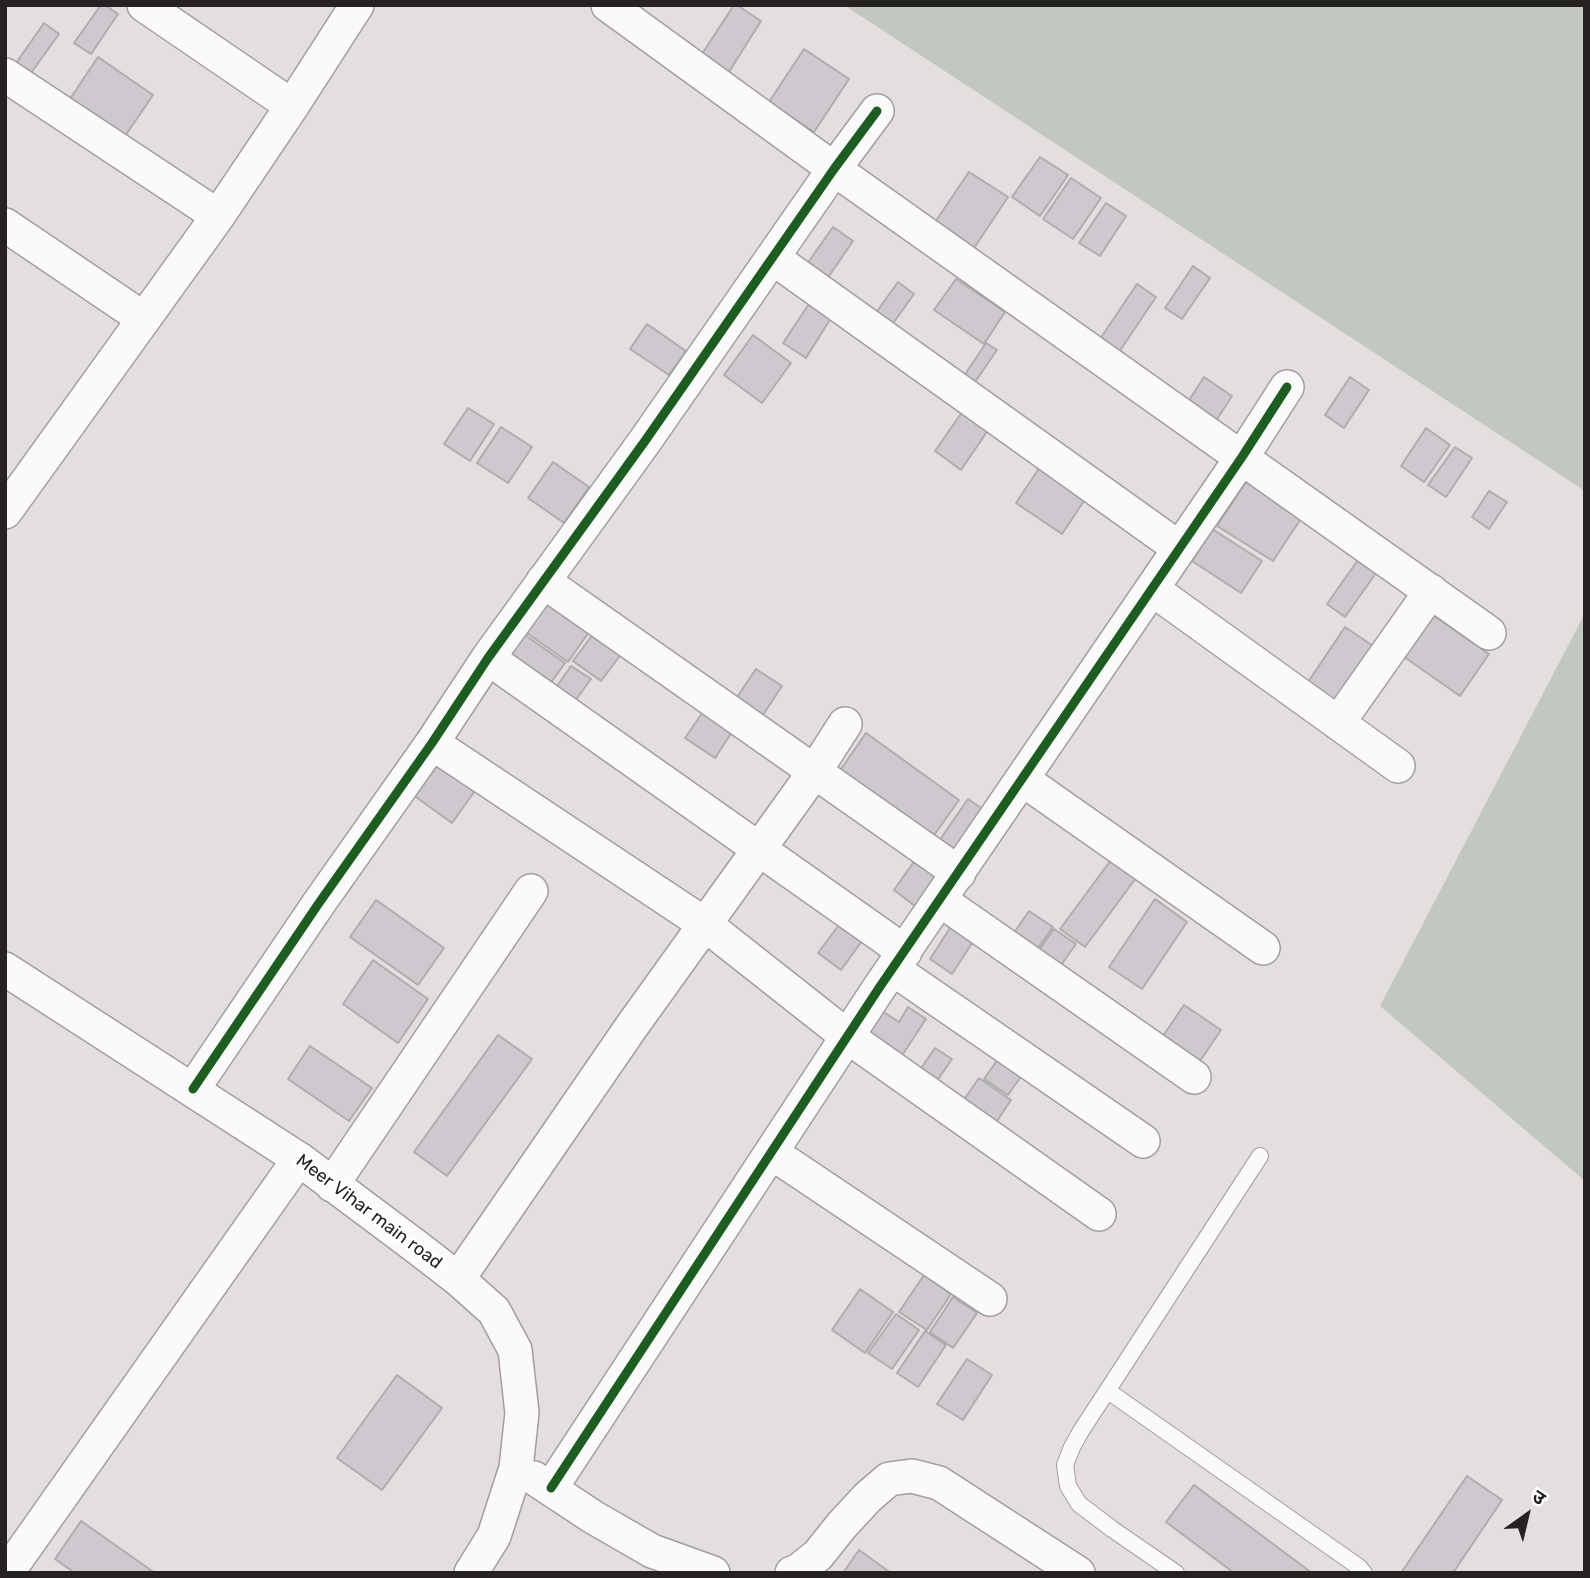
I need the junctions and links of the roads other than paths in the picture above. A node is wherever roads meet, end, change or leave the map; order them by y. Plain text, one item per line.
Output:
1 (144, 5) edge
2 (608, 5) edge
3 (343, 10) edge
4 (5, 75) edge
5 (292, 106) junction
6 (877, 111) dead end
7 (834, 169) junction
8 (218, 216) junction
9 (5, 225) edge
10 (773, 258) junction
11 (144, 319) junction
12 (1287, 387) dead end
13 (1242, 457) junction
14 (5, 512) edge
15 (1179, 548) junction
16 (543, 581) junction
17 (1152, 589) junction
18 (1431, 591) junction
19 (1489, 633) dead end
20 (488, 657) junction
21 (1338, 723) junction
22 (845, 724) dead end
23 (432, 743) junction
24 (1398, 766) dead end
25 (815, 771) junction
26 (1022, 779) junction
27 (759, 850) junction
28 (959, 873) junction
29 (531, 891) dead end
30 (940, 900) junction
31 (706, 925) junction
32 (1263, 948) dead end
33 (899, 960) junction
34 (5, 969) edge
35 (848, 1037) junction
36 (1194, 1077) dead end
37 (193, 1089) junction
38 (1143, 1141) dead end
39 (772, 1153) junction
40 (1260, 1156) dead end
41 (299, 1159) junction
42 (332, 1185) junction
43 (1099, 1214) dead end
44 (458, 1279) junction
45 (990, 1299) dead end
46 (1108, 1391) junction
47 (516, 1468) junction
48 (551, 1488) junction
49 (7, 1573) edge
50 (471, 1573) edge
51 (713, 1573) edge
52 (792, 1573) edge
53 (1078, 1573) edge
54 (1176, 1573) edge
55 (1364, 1573) edge

1 - 5 street
2 - 7 street
3 - 5 street
4 - 8 street
5 - 8 street
6 - 7 street
7 - 10 street
7 - 13 street
8 - 11 street
9 - 11 street
10 - 15 street
10 - 16 street
11 - 14 street
12 - 13 street
13 - 15 street
13 - 18 street
15 - 17 street
16 - 20 street
16 - 25 street
17 - 21 street
17 - 26 street
18 - 19 street
18 - 21 street
20 - 23 street
20 - 27 street
21 - 24 street
22 - 25 street
23 - 31 street
23 - 37 street
25 - 27 street
25 - 28 street
26 - 28 street
26 - 32 street
27 - 31 street
27 - 33 street
28 - 30 street
29 - 42 street
30 - 33 street
30 - 36 street
31 - 35 street
31 - 44 street
33 - 35 street
33 - 38 street
34 - 37 street, Meer Vihar main road
35 - 39 street
35 - 43 street
37 - 41 street, Meer Vihar main road
39 - 45 street
39 - 48 street
40 - 46 lane
41 - 42 street, Meer Vihar main road
41 - 49 street
42 - 44 street, Meer Vihar main road
44 - 47 street, Meer Vihar main road
46 - 54 lane
46 - 55 lane
47 - 48 street
47 - 50 street, Meer Vihar main road
48 - 51 street
52 - 53 street

